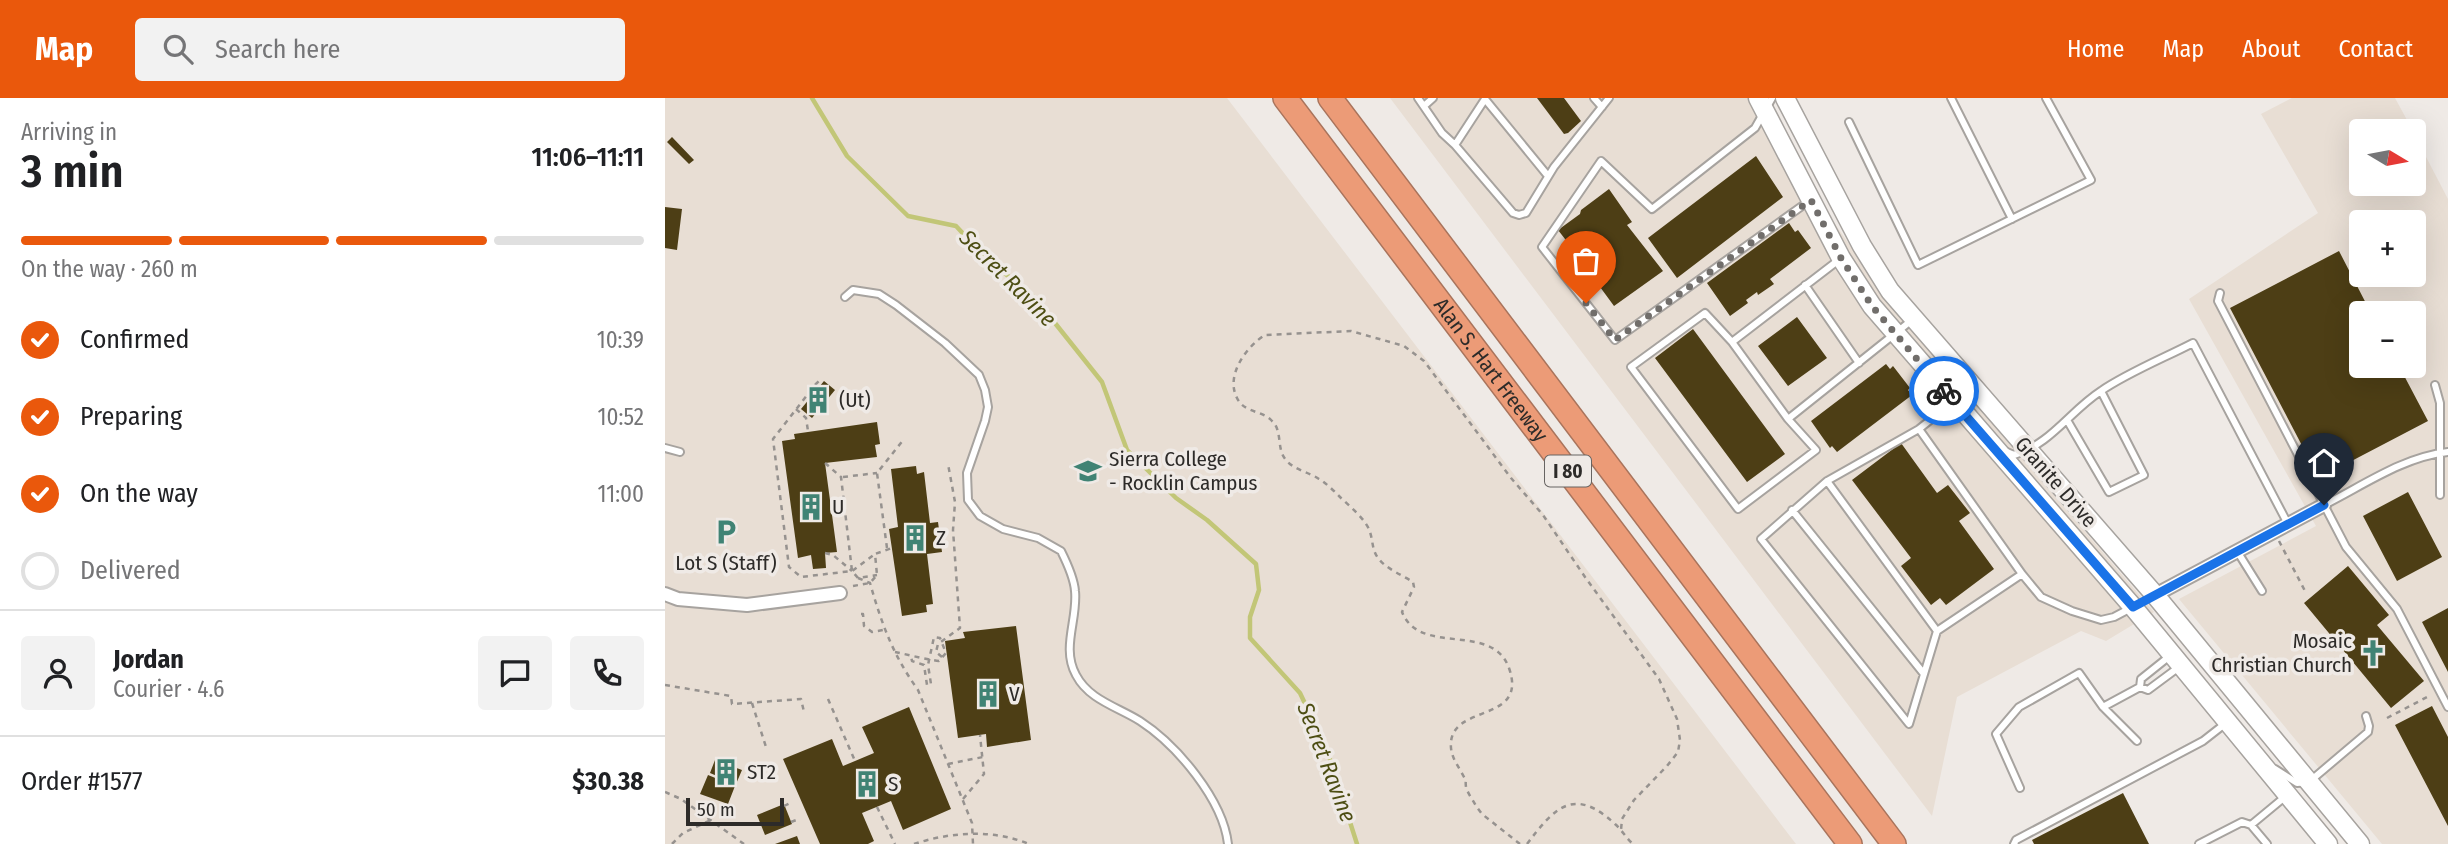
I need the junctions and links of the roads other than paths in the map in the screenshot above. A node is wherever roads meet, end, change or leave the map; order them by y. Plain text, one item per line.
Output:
1 (1285, 98) edge
2 (1330, 98) edge
3 (1418, 98) edge
4 (1433, 98) edge
5 (1594, 98) edge
6 (1609, 98) edge
7 (1785, 98) edge
8 (1951, 98) edge
9 (2046, 98) edge
10 (1765, 102) edge
11 (1424, 106) junction
12 (1602, 107) junction
13 (1849, 122) dead end
14 (1455, 145) junction
15 (1548, 176) junction
16 (1811, 200) junction
17 (2012, 219) junction
18 (1841, 258) junction
19 (1805, 285) junction
20 (2220, 293) dead end
21 (845, 297) dead end
22 (1914, 319) junction
23 (1895, 335) junction
24 (1732, 342) junction
25 (1859, 363) junction
26 (2435, 385) dead end
27 (2101, 391) junction
28 (1954, 402) junction
29 (1788, 419) junction
30 (2067, 420) junction
31 (1919, 429) junction
32 (1994, 446) junction
33 (665, 448) edge
34 (2029, 451) junction
35 (680, 452) dead end
36 (2448, 452) edge
37 (2439, 453) junction
38 (1827, 481) junction
39 (2439, 495) dead end
40 (2324, 505) junction
41 (1792, 510) junction
42 (2288, 524) junction
43 (2237, 551) junction
44 (2022, 574) junction
45 (2262, 591) dead end
46 (840, 593) dead end
47 (665, 594) edge
48 (2155, 595) junction
49 (2133, 607) junction
50 (1937, 631) junction
51 (2176, 660) junction
52 (1924, 674) junction
53 (2140, 687) junction
54 (2103, 707) junction
55 (2448, 707) edge
56 (2366, 716) dead end
57 (2228, 722) junction
58 (2137, 741) dead end
59 (2256, 756) junction
60 (2309, 782) junction
61 (2020, 788) dead end
62 (2288, 795) junction
63 (2251, 825) junction
64 (1228, 844) edge
65 (1850, 844) edge
66 (1893, 844) edge
67 (2014, 844) edge
68 (2199, 844) edge
69 (2267, 844) edge
70 (2328, 844) edge
71 (2360, 844) edge

1 - 65 highway, Alan S. Hart Freeway / I 80
2 - 66 highway, Alan S. Hart Freeway / I 80
3 - 11 lane
4 - 11 lane
5 - 12 lane
6 - 12 lane
7 - 22 street, Granite Drive
8 - 17 lane
9 - 17 lane
10 - 16 street, Granite Drive
10 - 16 lane
11 - 14 lane
12 - 15 lane
13 - 17 lane
14 - 15 lane
14 - 15 lane
16 - 18 street, Granite Drive
18 - 19 lane
18 - 23 street, Granite Drive
19 - 24 lane
19 - 25 lane
20 - 40 lane
21 - 64 lane
22 - 23 lane
22 - 34 street, Granite Drive
23 - 25 lane
23 - 28 street, Granite Drive
24 - 29 lane
24 - 29 lane
25 - 29 lane
26 - 37 lane
27 - 30 lane
27 - 30 lane
27 - 42 lane
28 - 31 lane
28 - 32 street, Granite Drive
30 - 34 lane
31 - 38 lane
31 - 44 lane
32 - 34 lane
32 - 49 street, Granite Drive
33 - 35 lane
34 - 48 street, Granite Drive
36 - 37 lane
37 - 39 lane
37 - 40 lane
38 - 41 lane
38 - 50 lane
40 - 42 street
40 - 55 lane
41 - 52 lane
41 - 52 lane
42 - 43 street
43 - 45 lane
43 - 48 street
44 - 49 lane
44 - 50 lane
46 - 47 street
48 - 49 street
48 - 60 street, Granite Drive
49 - 51 street, Granite Drive
50 - 52 lane
51 - 53 lane
51 - 53 lane
51 - 57 street, Granite Drive
53 - 54 lane
54 - 58 lane
54 - 61 lane
56 - 60 lane
57 - 59 street, Granite Drive
57 - 67 lane
59 - 60 lane
59 - 62 street, Granite Drive
60 - 71 street, Granite Drive
62 - 63 lane
62 - 70 street, Granite Drive
63 - 68 lane
63 - 69 lane

